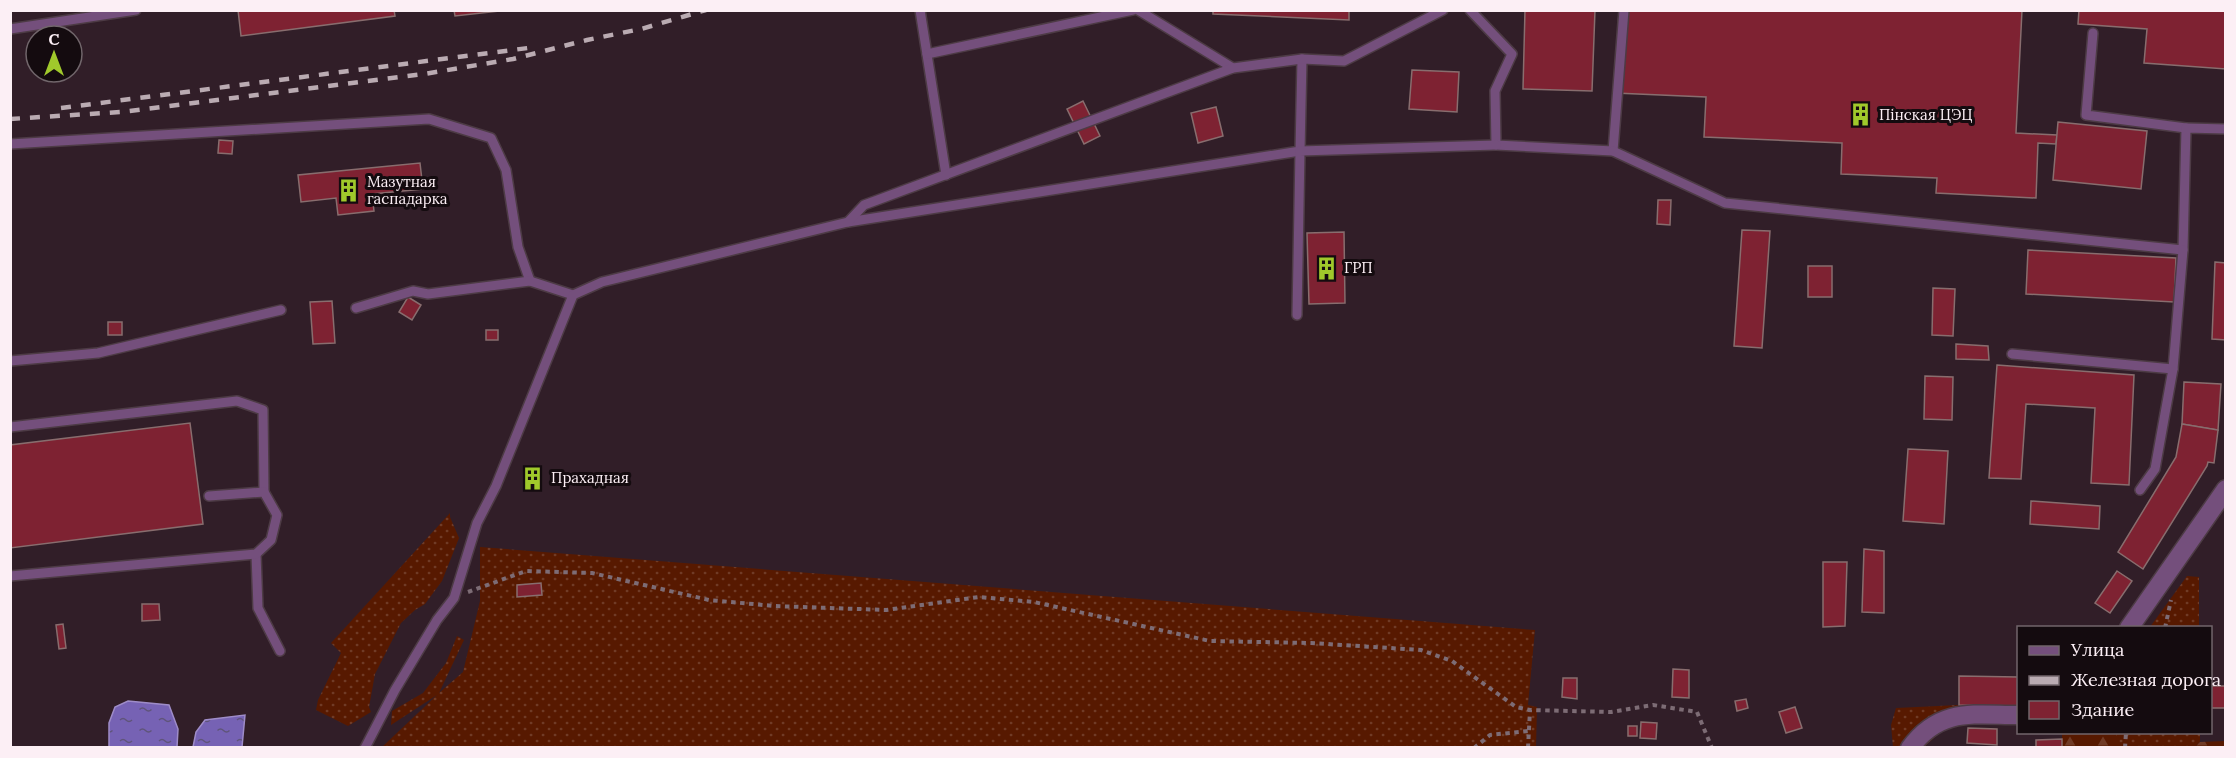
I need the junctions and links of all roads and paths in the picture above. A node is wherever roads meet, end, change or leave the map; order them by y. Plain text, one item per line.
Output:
1 (136, 10) edge
2 (920, 10) edge
3 (1133, 10) edge
4 (1138, 10) edge
5 (1443, 10) edge
6 (1470, 10) edge
7 (1624, 10) edge
8 (10, 29) edge
9 (2092, 33) dead end
10 (927, 54) junction
11 (1302, 59) junction
12 (1233, 68) junction
13 (2186, 128) junction
14 (2226, 129) edge
15 (10, 144) edge
16 (1496, 145) junction
17 (1300, 151) junction
18 (1613, 151) junction
19 (946, 175) junction
20 (848, 222) junction
21 (2182, 249) junction
22 (530, 281) junction
23 (573, 295) junction
24 (356, 308) dead end
25 (281, 310) dead end
26 (1297, 315) dead end
27 (2012, 354) dead end
28 (10, 361) edge
29 (2173, 369) junction
30 (10, 427) edge
31 (2226, 489) edge
32 (2140, 490) dead end
33 (264, 492) junction
34 (209, 496) dead end
35 (256, 554) junction
36 (10, 576) edge
37 (454, 598) junction
38 (2130, 626) edge
39 (279, 651) dead end
40 (1530, 710) junction
41 (2017, 715) edge
42 (1528, 731) junction
43 (365, 747) edge
44 (1474, 747) edge
45 (1528, 747) edge
46 (1712, 747) edge
47 (1910, 747) edge

1 - 8 lane
2 - 10 lane
3 - 10 lane
4 - 12 lane
5 - 11 lane
6 - 16 lane
7 - 18 lane
9 - 13 lane
10 - 19 lane
11 - 12 lane
11 - 17 lane
12 - 19 lane
13 - 14 lane
13 - 21 lane
15 - 22 lane
16 - 17 lane
16 - 18 lane
17 - 20 lane
17 - 26 lane
18 - 21 lane
19 - 20 lane
20 - 23 lane
21 - 29 lane
22 - 23 lane
22 - 24 lane
23 - 37 lane
25 - 28 lane
27 - 29 lane
29 - 32 lane
30 - 33 lane
31 - 38 street
33 - 34 lane
33 - 35 lane
35 - 36 lane
35 - 39 lane
37 - 40 path
37 - 43 lane
40 - 42 path
40 - 46 path
41 - 47 street
42 - 44 path
42 - 45 path

